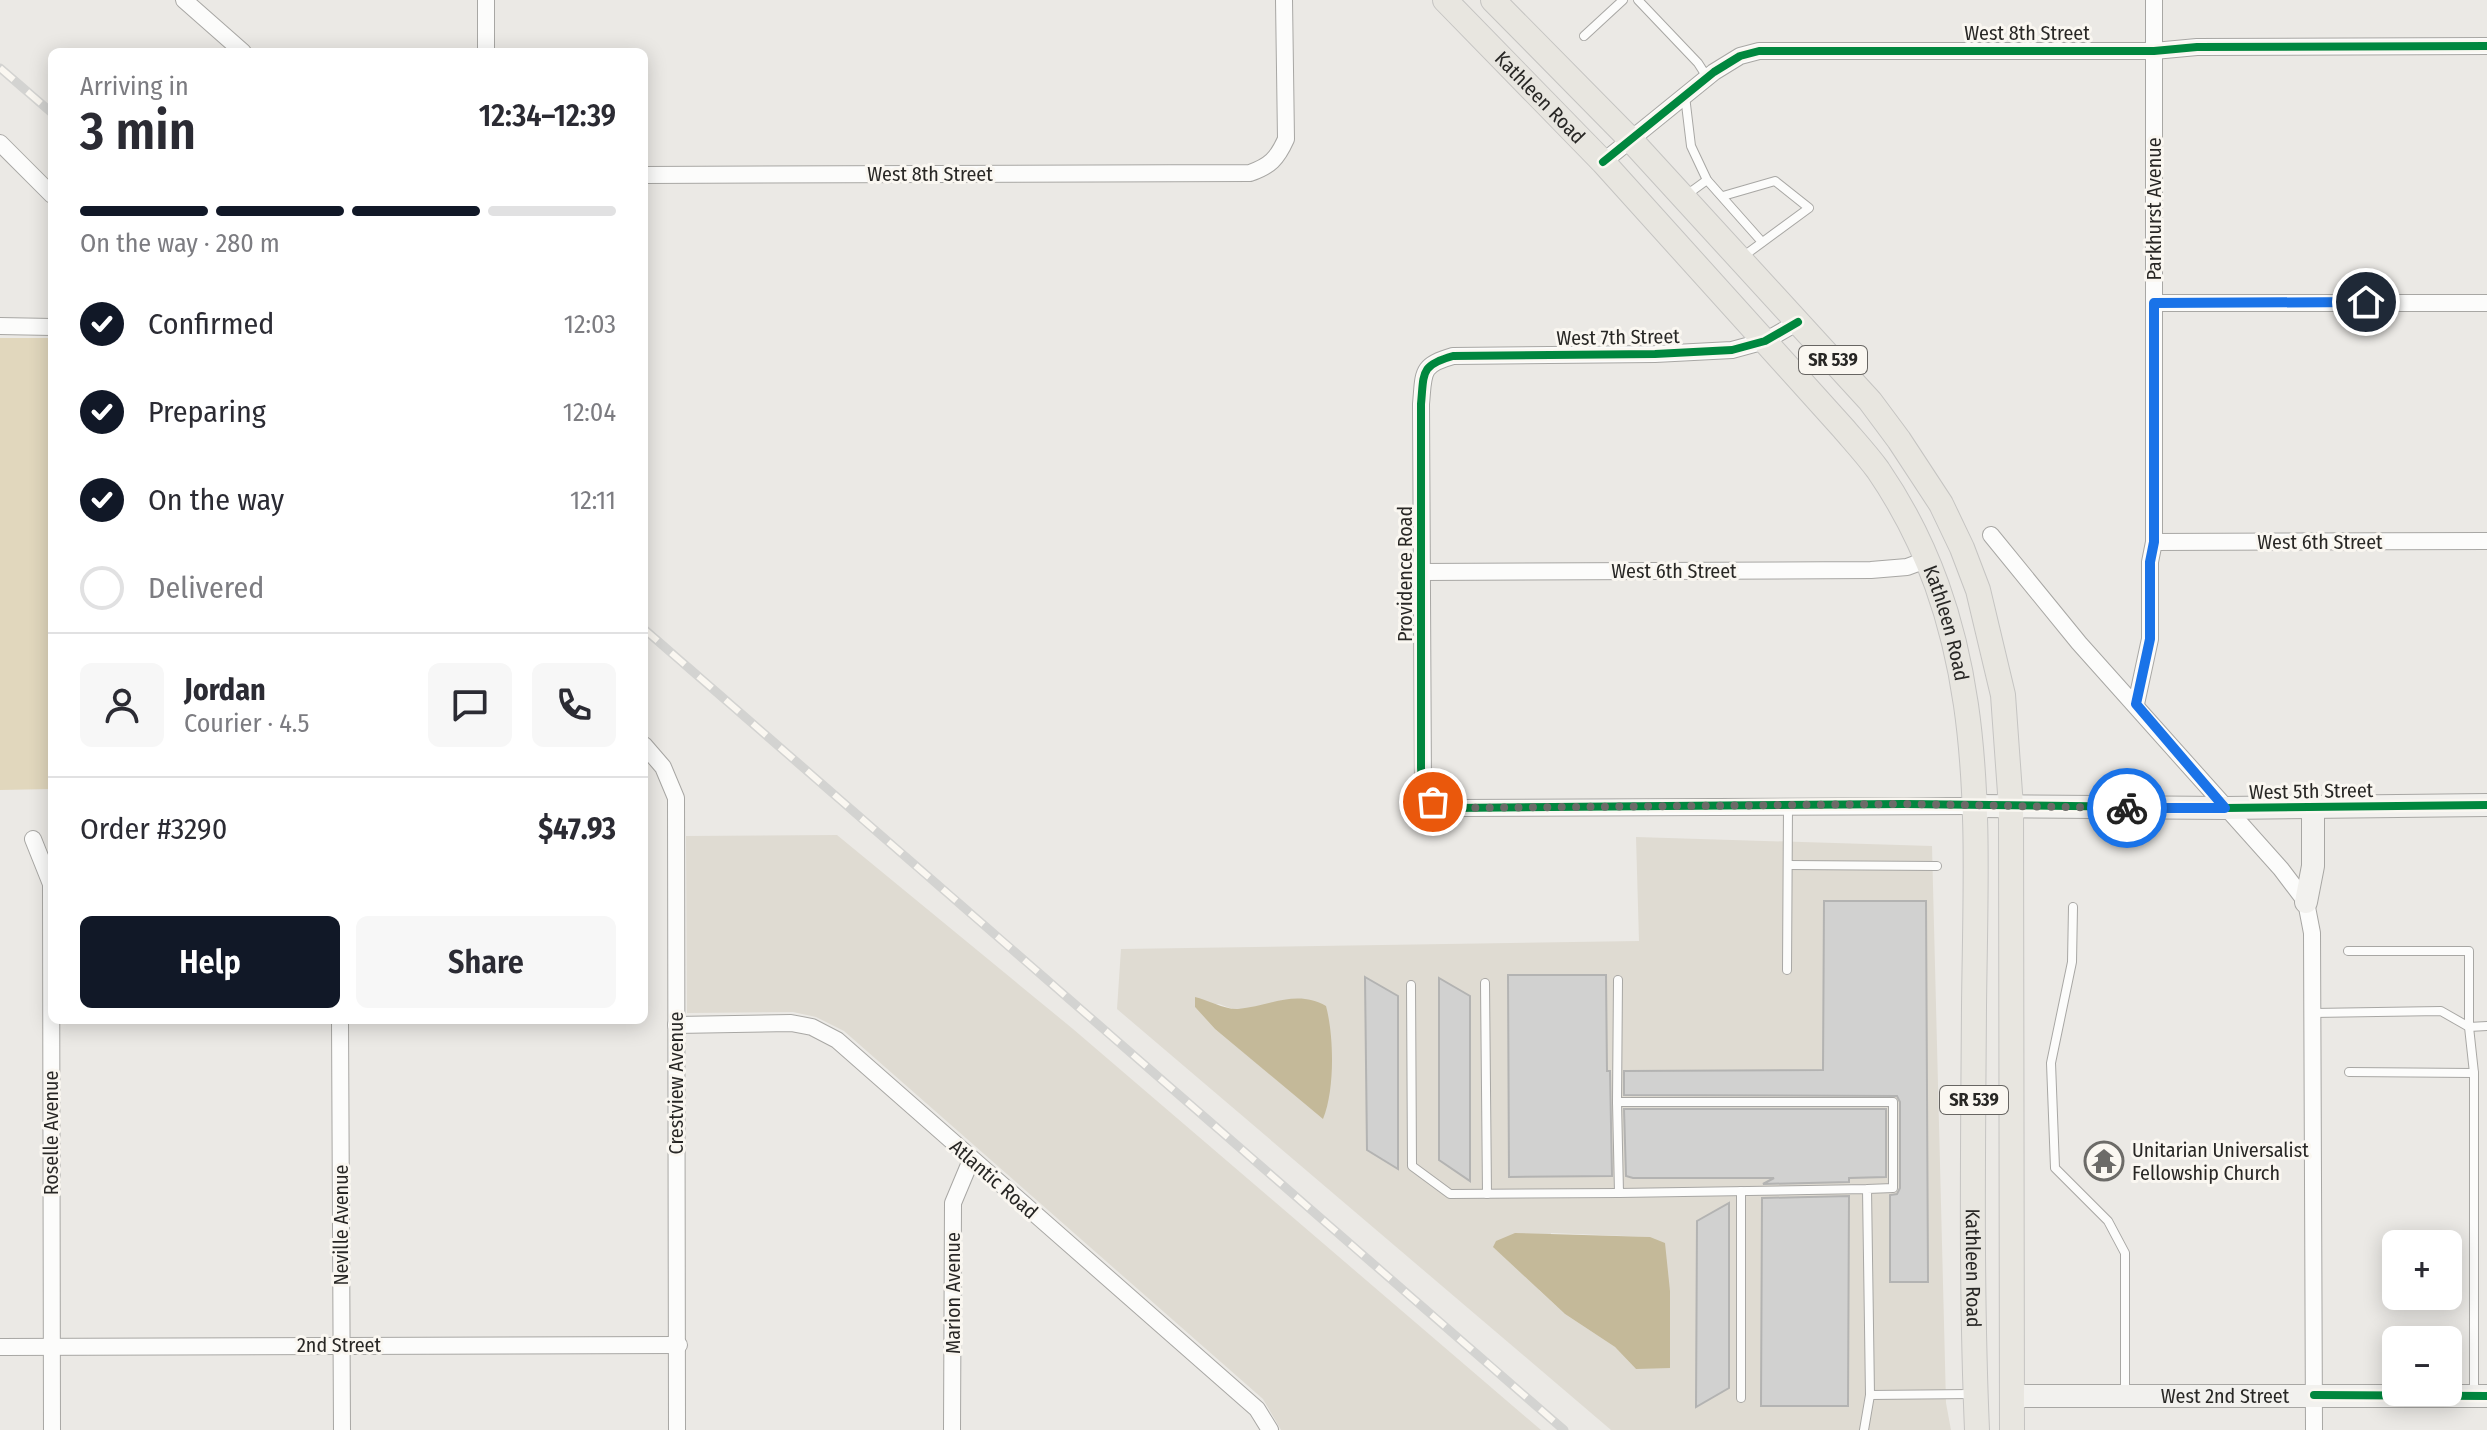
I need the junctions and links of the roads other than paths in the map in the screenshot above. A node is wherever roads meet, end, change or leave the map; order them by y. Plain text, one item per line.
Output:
1 (184, 0) edge
2 (486, 0) edge
3 (1284, 0) edge
4 (1445, 0) edge
5 (1493, 0) edge
6 (1623, 0) edge
7 (1638, 0) edge
8 (2154, 0) edge
9 (1584, 36) dead end
10 (2487, 46) edge
11 (238, 48) edge
12 (486, 48) edge
13 (2154, 51) junction
14 (1707, 77) junction
15 (1685, 95) junction
16 (1630, 139) junction
17 (0, 143) edge
18 (1603, 162) junction
19 (648, 175) edge
20 (1707, 180) junction
21 (48, 191) edge
22 (1723, 196) junction
23 (1683, 197) junction
24 (1762, 242) junction
25 (1740, 258) junction
26 (2154, 303) junction
27 (2487, 303) edge
28 (1798, 322) junction
29 (0, 326) edge
30 (48, 327) edge
31 (1765, 341) junction
32 (1433, 361) joint
33 (1991, 535) dead end
34 (2487, 541) edge
35 (2154, 542) junction
36 (1926, 560) junction
37 (1421, 572) junction
38 (2136, 704) junction
39 (648, 750) edge
40 (1423, 789) joint
41 (1788, 805) junction
42 (2487, 805) edge
43 (1975, 806) junction
44 (2011, 807) junction
45 (2313, 807) junction
46 (2225, 808) junction
47 (33, 839) dead end
48 (1788, 865) junction
49 (1937, 866) dead end
50 (48, 876) edge
51 (2306, 902) junction
52 (2073, 907) dead end
53 (2348, 951) dead end
54 (1787, 970) dead end
55 (1618, 980) dead end
56 (1485, 983) dead end
57 (1411, 985) dead end
58 (2313, 1013) junction
59 (51, 1024) edge
60 (340, 1024) edge
61 (676, 1025) junction
62 (2487, 1026) edge
63 (2469, 1027) junction
64 (2349, 1072) dead end
65 (2474, 1073) junction
66 (1617, 1102) junction
67 (971, 1160) junction
68 (1867, 1189) junction
69 (1741, 1191) junction
70 (1619, 1193) junction
71 (1487, 1194) junction
72 (1975, 1252) junction
73 (679, 1345) junction
74 (52, 1346) junction
75 (0, 1347) edge
76 (342, 1348) junction
77 (1977, 1394) junction
78 (1870, 1395) junction
79 (2314, 1395) junction
80 (2013, 1396) junction
81 (2125, 1396) junction
82 (2481, 1396) edge
83 (1741, 1398) dead end
84 (52, 1430) edge
85 (342, 1430) edge
86 (677, 1430) edge
87 (952, 1430) edge
88 (1270, 1430) edge
89 (1864, 1430) edge
90 (1977, 1430) edge
91 (1993, 1430) edge
92 (2012, 1430) edge
93 (2314, 1430) edge

1 - 11 street
2 - 12 street
3 - 19 street, West 8th Street
4 - 18 main road, Kathleen Road / SR 539
5 - 16 main road, Kathleen Road / SR 539
6 - 9 lane
7 - 14 lane
8 - 13 street, Parkhurst Avenue
10 - 13 street, West 8th Street
13 - 14 street, West 8th Street
13 - 26 street, Parkhurst Avenue
14 - 15 street, West 8th Street
15 - 16 street, West 8th Street
15 - 20 lane
16 - 18 street, West 8th Street
16 - 23 main road, Kathleen Road / SR 539
17 - 21 street
18 - 31 main road, Kathleen Road / SR 539
20 - 22 lane
20 - 23 lane
22 - 24 lane
22 - 24 lane
23 - 25 main road, Kathleen Road / SR 539
24 - 25 lane
25 - 28 main road, Kathleen Road / SR 539
26 - 27 street
26 - 35 street, Parkhurst Avenue
28 - 31 street, West 7th Street
28 - 44 main road, Kathleen Road / SR 539
29 - 30 street
31 - 32 street, West 7th Street
31 - 36 main road, Kathleen Road / SR 539
32 - 37 street, Providence Road
33 - 38 street
34 - 35 street, West 6th Street
35 - 38 street, Parkhurst Avenue
36 - 37 street, West 6th Street
36 - 43 main road, Kathleen Road / SR 539
37 - 40 street, Providence Road
38 - 46 street
39 - 61 street, Crestview Avenue
40 - 41 street, West 5th Street
41 - 43 street, West 5th Street
41 - 48 lane
42 - 45 street, West 5th Street
43 - 44 street, West 5th Street
43 - 72 main road, Kathleen Road / SR 539
44 - 46 street, West 5th Street
44 - 80 main road, Kathleen Road / SR 539
45 - 46 street, West 5th Street
45 - 51 street
46 - 51 street
47 - 50 street, Roselle Avenue
48 - 49 lane
48 - 54 lane
51 - 58 street
52 - 81 lane
53 - 63 lane
55 - 66 lane
56 - 71 lane
57 - 71 lane
58 - 63 lane
58 - 79 street
59 - 74 street, Roselle Avenue
60 - 76 street, Neville Avenue
61 - 67 street, Atlantic Road
61 - 73 street, Crestview Avenue
62 - 63 lane
63 - 65 lane
64 - 65 lane
65 - 82 lane
66 - 68 lane
66 - 70 lane
67 - 87 street, Marion Avenue
67 - 88 street, Atlantic Road
68 - 69 lane
68 - 78 lane
69 - 70 lane
69 - 83 lane
70 - 71 lane
72 - 77 main road, Kathleen Road / SR 539
72 - 80 main road
73 - 76 street, 2nd Street
73 - 86 street, Crestview Avenue
74 - 75 street, 2nd Street
74 - 76 street, 2nd Street
74 - 84 street, Roselle Avenue
76 - 85 street, Neville Avenue
77 - 78 lane
77 - 90 main road, Kathleen Road / SR 539
77 - 91 main road
78 - 89 lane
79 - 81 street, West 2nd Street
79 - 82 street, West 2nd Street
79 - 93 street
80 - 81 street, West 2nd Street
80 - 92 main road, Kathleen Road / SR 539

